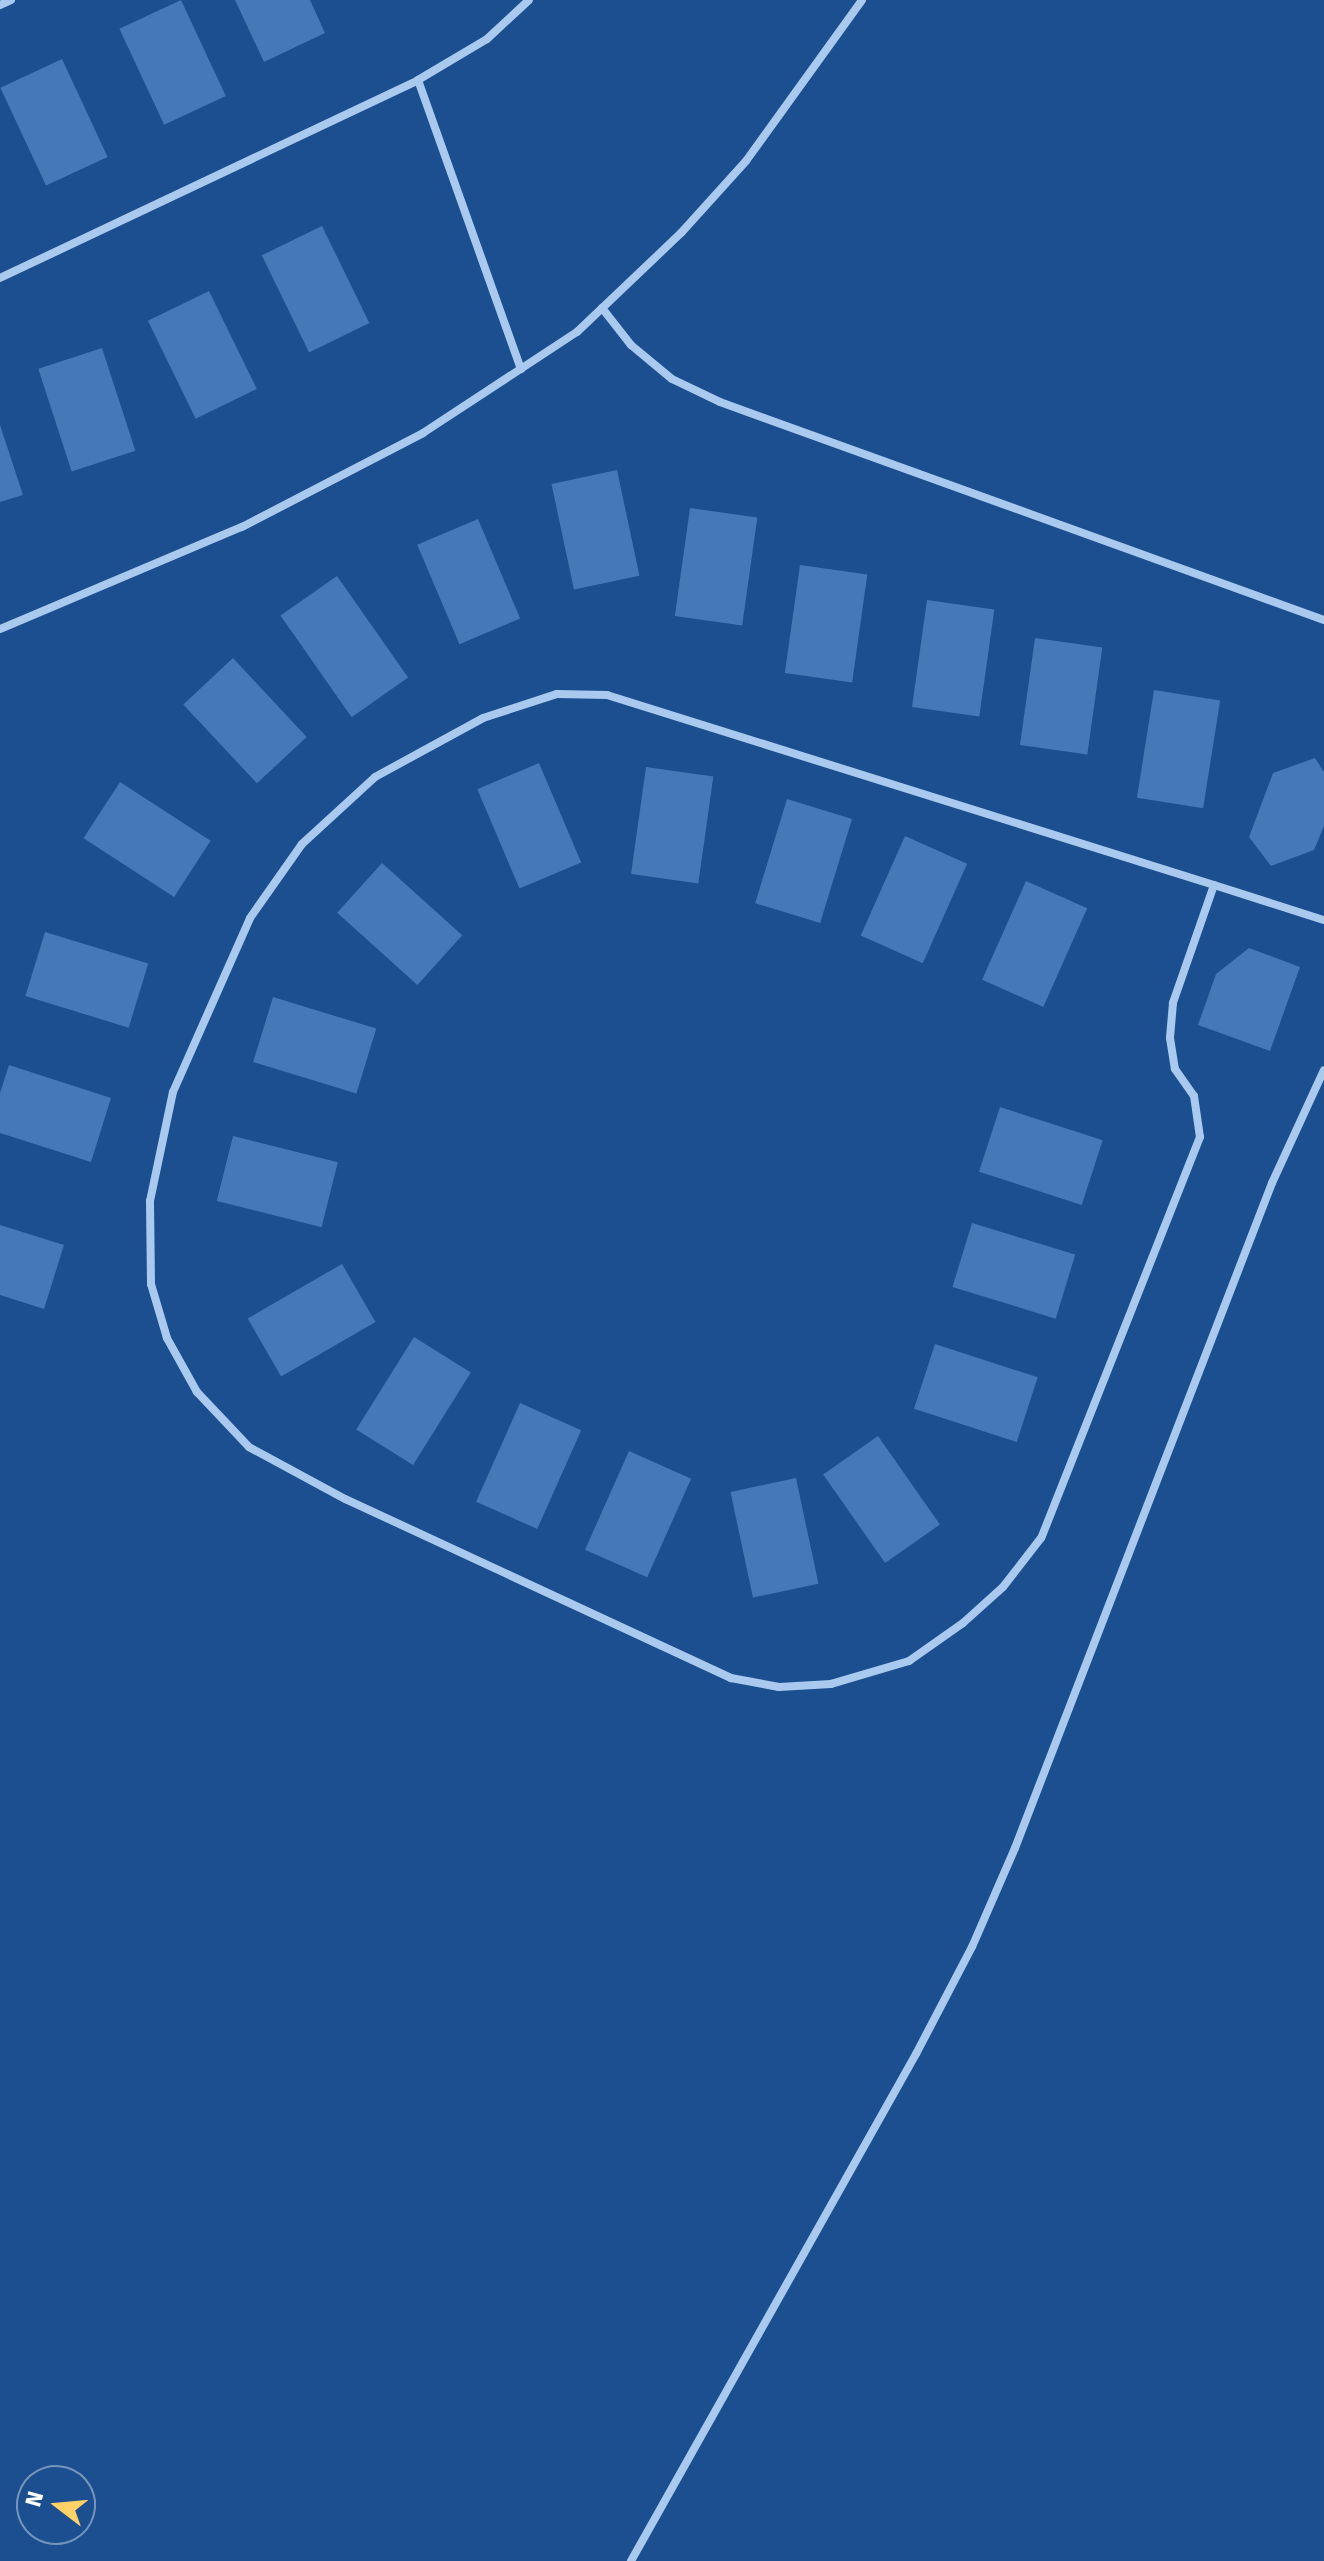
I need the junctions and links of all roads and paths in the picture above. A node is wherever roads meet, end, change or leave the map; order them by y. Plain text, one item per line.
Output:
1 (11, 0) edge
2 (529, 0) edge
3 (862, 0) edge
4 (0, 5) edge
5 (418, 80) junction
6 (0, 278) edge
7 (602, 308) junction
8 (521, 369) junction
9 (1324, 620) edge
10 (0, 629) edge
11 (1214, 885) junction
12 (1324, 920) edge
13 (1324, 1070) edge
14 (631, 2561) edge

1 - 4 street
2 - 5 street
3 - 7 street
5 - 6 street
5 - 8 street
7 - 8 street
7 - 9 street
8 - 10 street
11 - 11 street
11 - 12 street
13 - 14 street

